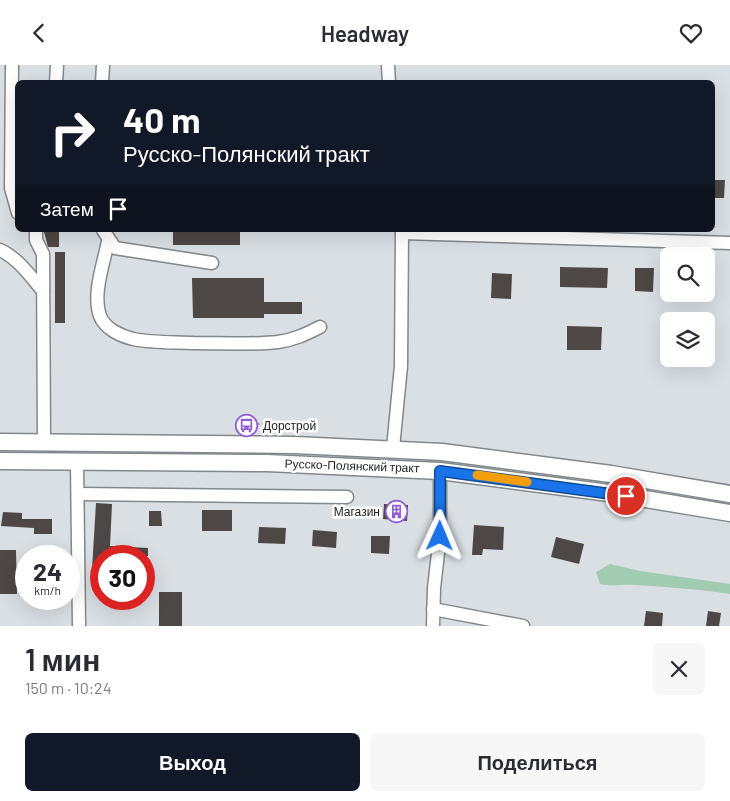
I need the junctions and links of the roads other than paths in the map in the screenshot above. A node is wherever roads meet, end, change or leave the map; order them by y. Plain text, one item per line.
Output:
1 (57, 65) edge
2 (103, 65) edge
3 (388, 65) edge
4 (8, 73) edge
5 (56, 80) edge
6 (102, 80) edge
7 (389, 80) edge
8 (5, 137) edge
9 (15, 202) edge
10 (402, 232) edge
11 (34, 233) edge
12 (105, 235) edge
13 (730, 243) edge
14 (2, 250) edge
15 (212, 263) dead end
16 (44, 291) junction
17 (320, 327) dead end
18 (0, 442) edge
19 (44, 442) junction
20 (393, 448) junction
21 (0, 461) edge
22 (77, 462) junction
23 (440, 471) junction
24 (78, 494) junction
25 (730, 494) edge
26 (347, 497) dead end
27 (730, 513) edge
28 (433, 609) junction
29 (451, 613) junction
30 (79, 626) edge
31 (434, 626) edge
32 (459, 626) edge
33 (523, 626) edge

1 - 5 street
2 - 6 street
3 - 7 street
4 - 8 street
8 - 9 street
10 - 13 street
10 - 20 street
11 - 16 street
12 - 15 street
12 - 17 street
14 - 16 street
16 - 19 street
18 - 19 main road, Русско-Полянский тракт
19 - 20 main road, Русско-Полянский тракт
20 - 25 main road, Русско-Полянский тракт
21 - 22 main road, Русско-Полянский тракт
22 - 23 main road, Русско-Полянский тракт
22 - 24 street
23 - 27 main road, Русско-Полянский тракт
23 - 28 street
24 - 26 street
24 - 30 street
28 - 29 street
28 - 31 street
29 - 32 street
29 - 33 street

